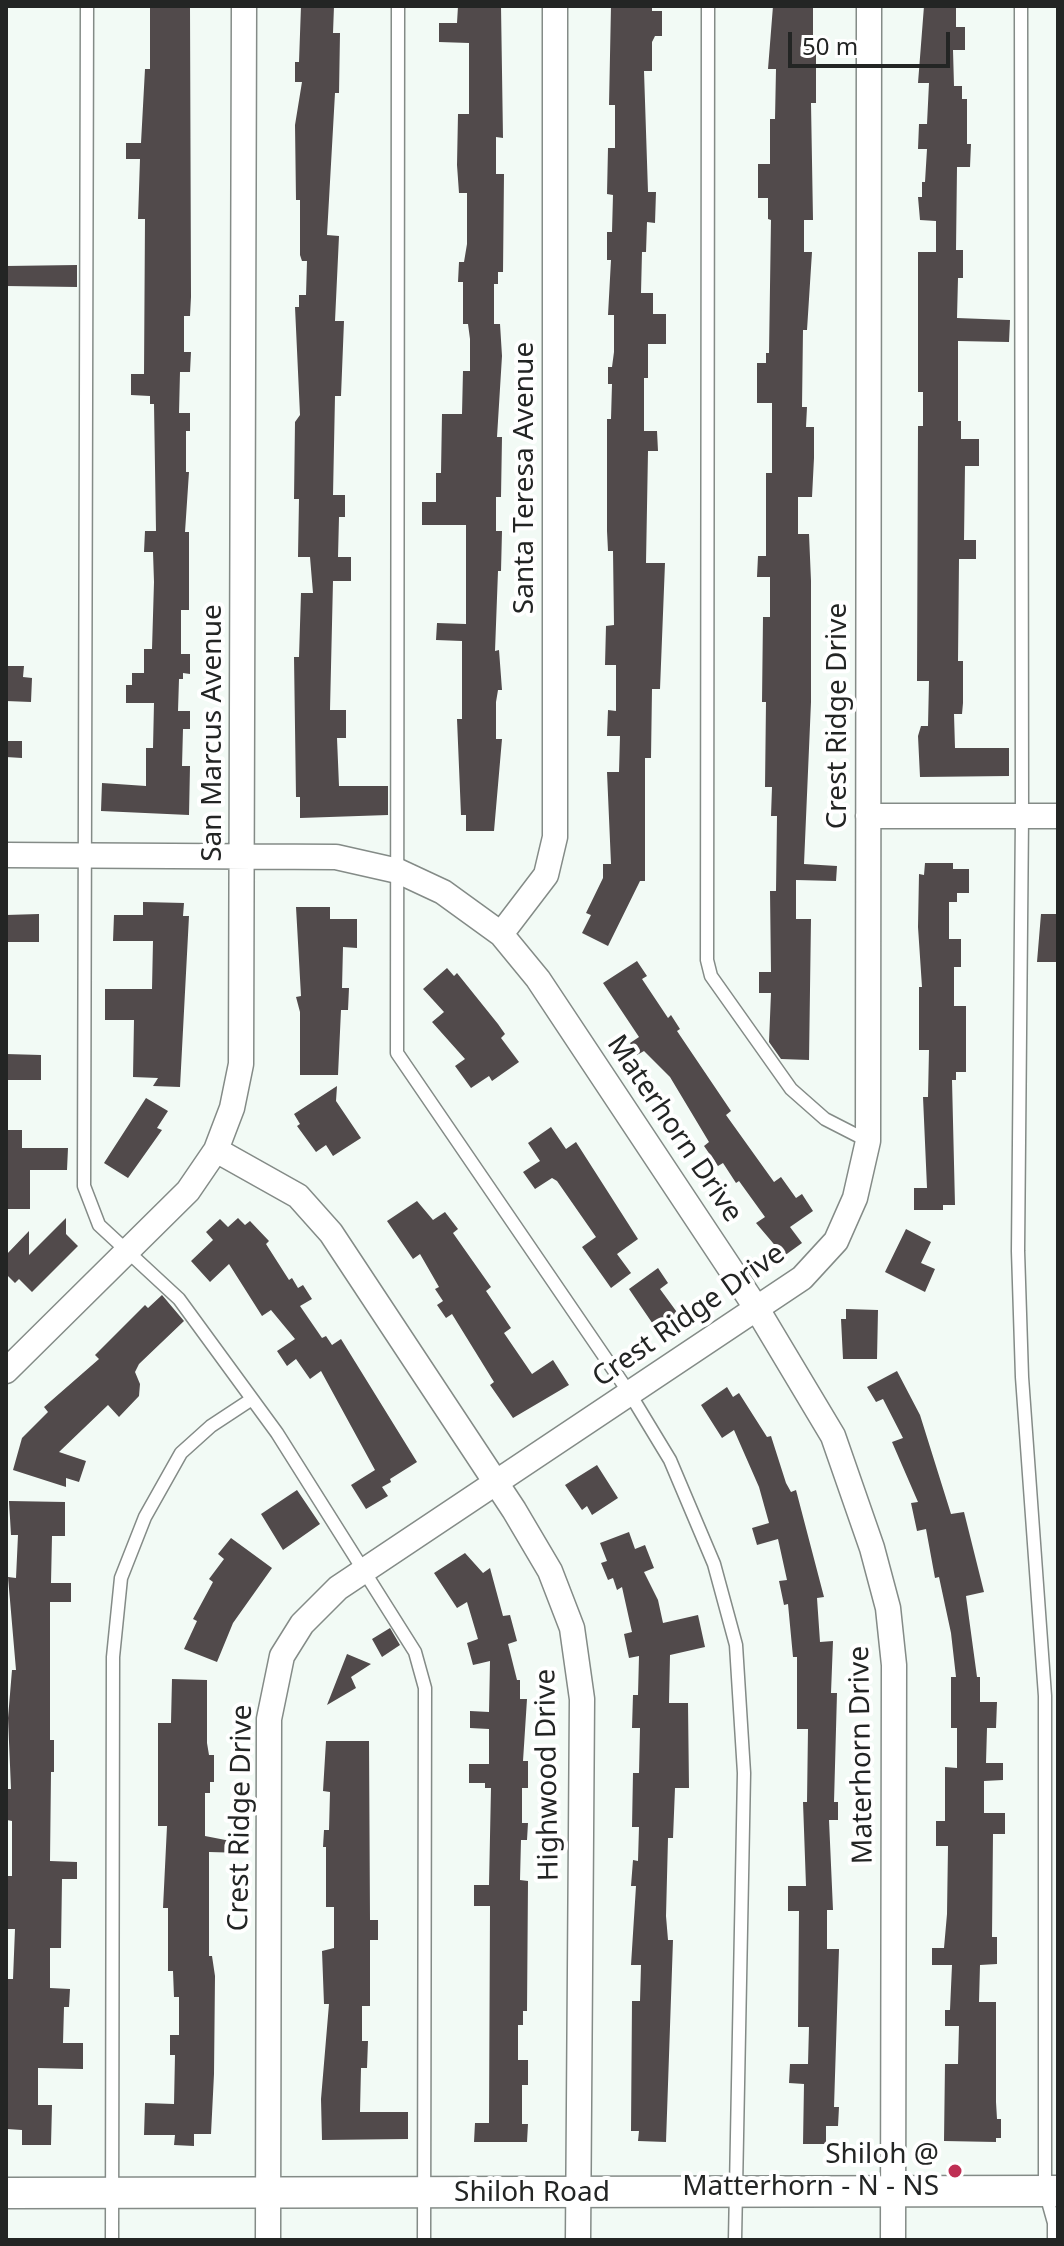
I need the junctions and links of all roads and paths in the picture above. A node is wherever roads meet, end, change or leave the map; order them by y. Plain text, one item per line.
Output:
1 (87, 6) edge
2 (244, 6) edge
3 (398, 6) edge
4 (555, 6) edge
5 (708, 6) edge
6 (869, 6) edge
7 (1021, 6) edge
8 (868, 816) junction
9 (1022, 816) junction
10 (1058, 816) edge
11 (6, 855) edge
12 (85, 856) junction
13 (242, 856) junction
14 (398, 871) junction
15 (501, 934) junction
16 (868, 1141) junction
17 (216, 1150) junction
18 (129, 1252) junction
19 (757, 1309) junction
20 (9, 1361) edge
21 (630, 1394) junction
22 (252, 1399) junction
23 (497, 1485) junction
24 (364, 1571) junction
25 (1052, 2191) edge
26 (6, 2193) edge
27 (112, 2193) junction
28 (268, 2193) junction
29 (424, 2193) junction
30 (579, 2193) junction
31 (735, 2193) junction
32 (892, 2193) junction
33 (112, 2240) edge
34 (268, 2240) edge
35 (424, 2240) edge
36 (578, 2240) edge
37 (735, 2240) edge
38 (893, 2240) edge
39 (1054, 2240) edge

1 - 12 lane
2 - 13 street, San Marcus Avenue
3 - 14 lane
4 - 15 street, Santa Teresa Avenue
5 - 16 lane
6 - 8 street, Crest Ridge Drive
7 - 9 lane
8 - 9 street
8 - 16 street, Crest Ridge Drive
9 - 10 street
9 - 25 lane
11 - 12 street, Materhorn Drive
12 - 13 street, Materhorn Drive
12 - 18 lane
13 - 14 street, Materhorn Drive
13 - 17 street, San Marcus Avenue
14 - 15 street, Materhorn Drive
14 - 21 lane
15 - 19 street, Materhorn Drive
16 - 19 street, Crest Ridge Drive
17 - 18 street, San Marcus Avenue
17 - 23 street, Highwood Drive
18 - 20 street, San Marcus Avenue
18 - 22 lane
19 - 21 street, Crest Ridge Drive
19 - 32 street, Materhorn Drive
21 - 23 street, Crest Ridge Drive
21 - 31 lane
22 - 24 lane
22 - 27 lane
23 - 24 street, Crest Ridge Drive
23 - 30 street, Highwood Drive
24 - 28 street, Crest Ridge Drive
24 - 29 lane
25 - 32 street, Shiloh Road
25 - 39 lane
26 - 27 street, Shiloh Road
27 - 28 street, Shiloh Road
27 - 33 lane
28 - 29 street, Shiloh Road
28 - 34 street, Crest Ridge Drive
29 - 30 street, Shiloh Road
29 - 35 lane
30 - 31 street, Shiloh Road
30 - 36 street, Highwood Drive
31 - 32 street, Shiloh Road
31 - 37 lane
32 - 38 street, Materhorn Drive

